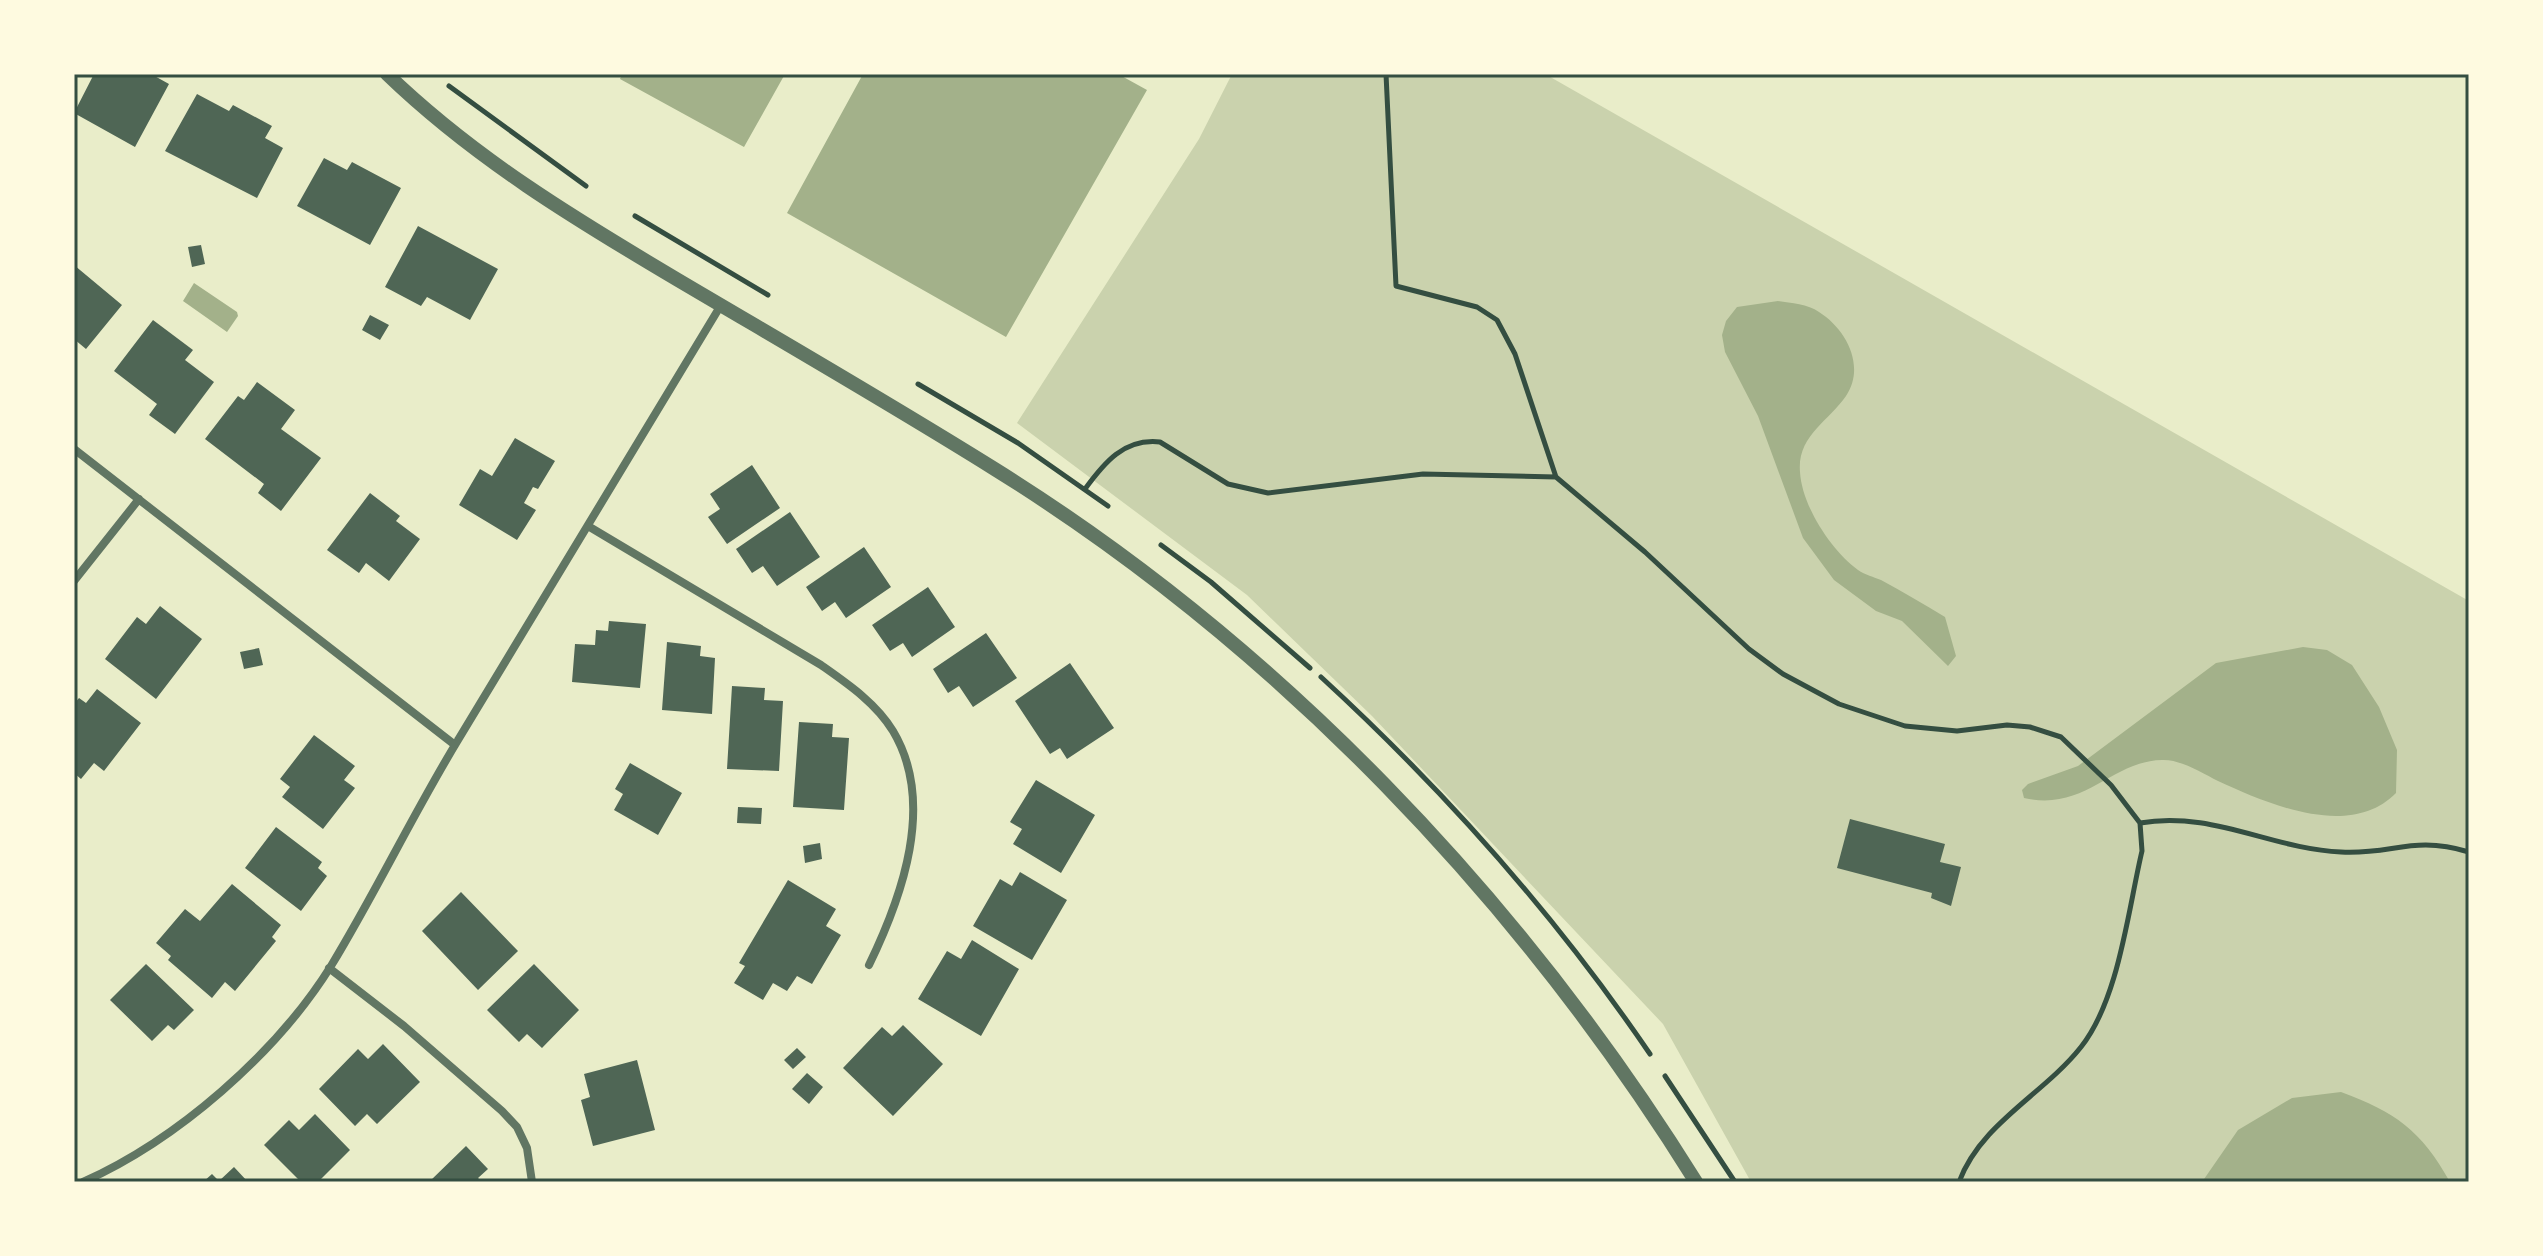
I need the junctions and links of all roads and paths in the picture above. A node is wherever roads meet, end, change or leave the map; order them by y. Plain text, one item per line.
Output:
1 (387, 74) edge
2 (1386, 74) edge
3 (443, 81) dead end
4 (600, 195) dead end
5 (627, 212) dead end
6 (777, 300) dead end
7 (721, 305) junction
8 (911, 380) dead end
9 (74, 449) edge
10 (1556, 477) junction
11 (139, 499) junction
12 (588, 526) junction
13 (74, 581) edge
14 (455, 745) junction
15 (2140, 823) junction
16 (2469, 852) edge
17 (869, 965) dead end
18 (329, 968) junction
19 (83, 1182) edge
20 (532, 1182) edge
21 (1696, 1182) edge
22 (1959, 1182) edge

1 - 7 street
2 - 10 path
3 - 4 path
5 - 6 path
7 - 12 street
7 - 21 street
8 - 10 path
9 - 11 street
10 - 15 path
11 - 13 street
11 - 14 street
12 - 14 street
12 - 17 street
14 - 18 street
15 - 16 path
15 - 22 path
18 - 19 street
18 - 20 street

